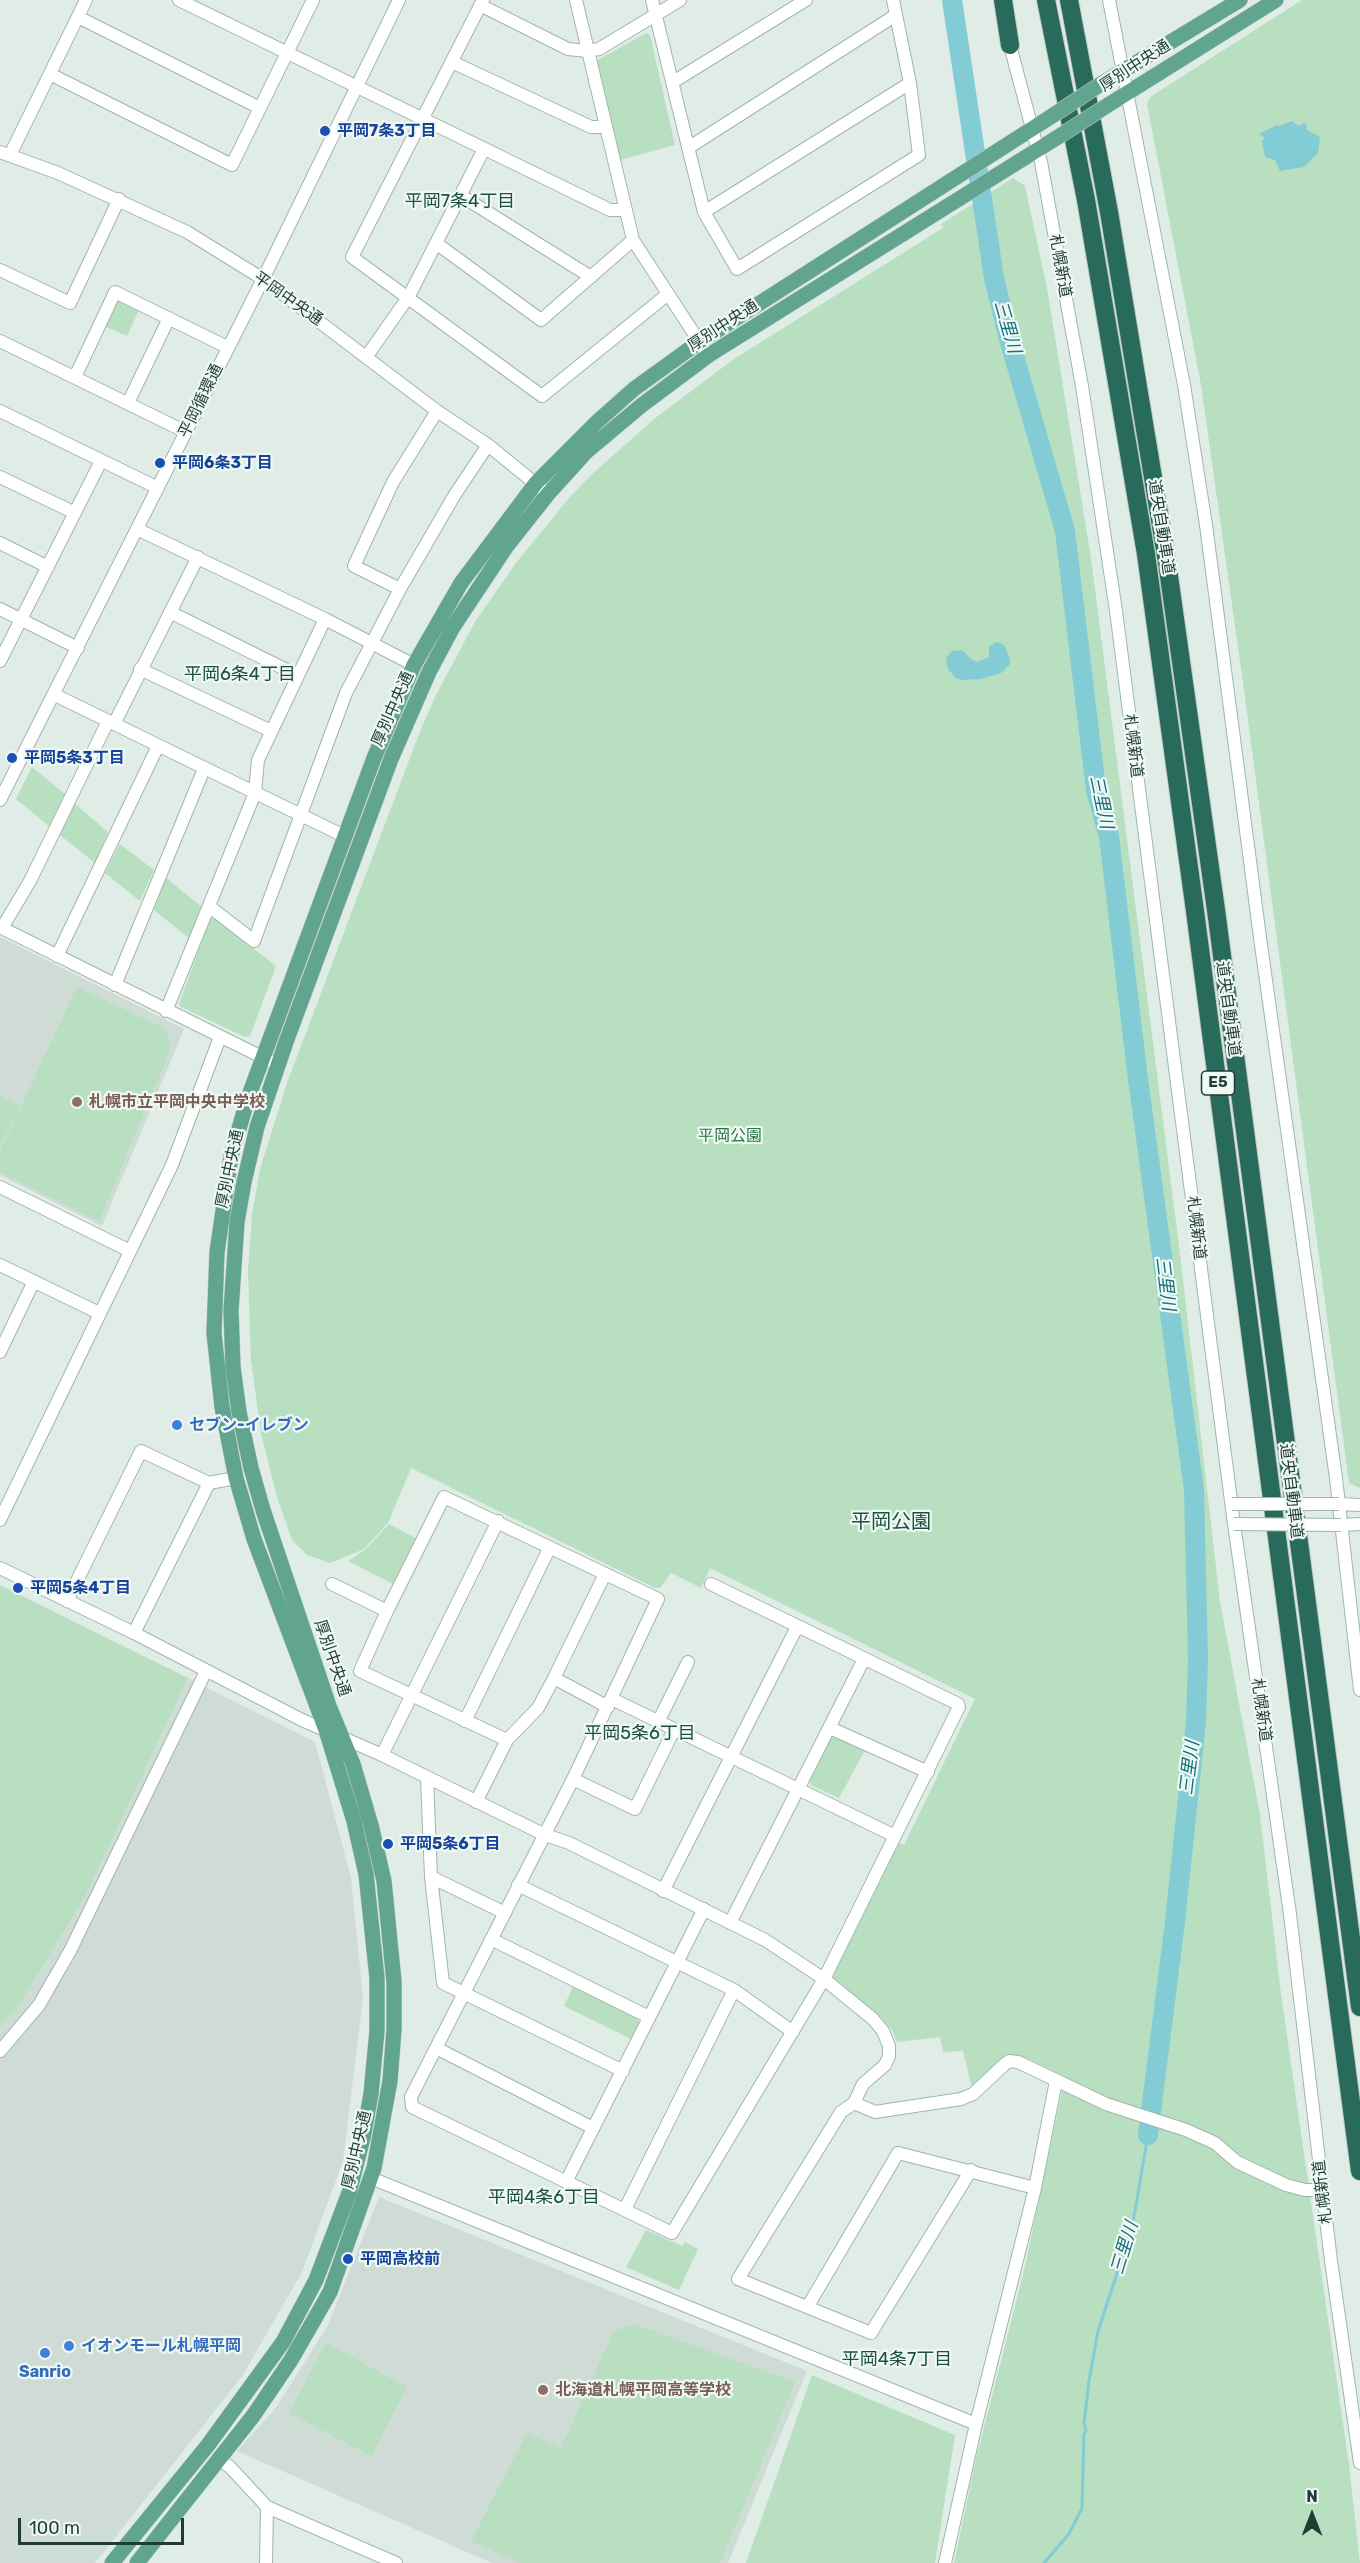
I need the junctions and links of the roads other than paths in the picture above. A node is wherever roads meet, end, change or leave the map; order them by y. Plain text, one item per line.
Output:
1 (86, 0) edge
2 (179, 0) edge
3 (313, 0) edge
4 (399, 0) edge
5 (576, 0) edge
6 (652, 0) edge
7 (680, 0) edge
8 (806, 0) edge
9 (893, 0) edge
10 (996, 0) edge
11 (1003, 0) edge
12 (1046, 0) edge
13 (1069, 0) edge
14 (1109, 0) edge
15 (1240, 0) edge
16 (1276, 0) edge
17 (481, 3) edge
18 (656, 15) junction
19 (896, 15) junction
20 (78, 17) junction
21 (1010, 45) junction
22 (587, 51) junction
23 (287, 54) junction
24 (452, 62) junction
25 (1123, 69) junction
26 (50, 74) junction
27 (673, 82) junction
28 (910, 83) junction
29 (356, 88) junction
30 (1128, 92) junction
31 (260, 108) junction
32 (422, 119) junction
33 (605, 127) junction
34 (1034, 128) junction
35 (688, 148) junction
36 (484, 149) junction
37 (1038, 150) junction
38 (5, 154) edge
39 (460, 195) junction
40 (119, 200) junction
41 (625, 210) junction
42 (704, 212) junction
43 (633, 240) junction
44 (436, 243) junction
45 (0, 270) edge
46 (591, 278) junction
47 (263, 279) junction
48 (668, 294) junction
49 (409, 296) junction
50 (169, 318) junction
51 (0, 341) edge
52 (699, 342) junction
53 (227, 347) junction
54 (709, 355) junction
55 (367, 356) junction
56 (75, 377) junction
57 (128, 403) junction
58 (0, 411) edge
59 (437, 411) junction
60 (186, 432) junction
61 (488, 445) junction
62 (101, 461) junction
63 (0, 477) edge
64 (536, 483) junction
65 (158, 488) junction
66 (548, 494) junction
67 (75, 513) junction
68 (137, 529) junction
69 (0, 543) edge
70 (198, 557) junction
71 (48, 567) junction
72 (400, 589) junction
73 (0, 609) edge
74 (170, 612) junction
75 (325, 619) junction
76 (21, 620) junction
77 (372, 643) junction
78 (78, 648) junction
79 (0, 660) edge
80 (414, 665) junction
81 (140, 669) junction
82 (297, 675) junction
83 (55, 694) junction
84 (111, 723) junction
85 (271, 731) junction
86 (158, 746) junction
87 (204, 769) junction
88 (2, 793) edge
89 (255, 793) junction
90 (302, 815) junction
91 (344, 836) junction
92 (210, 907) junction
93 (1, 928) edge
94 (57, 956) junction
95 (115, 985) junction
96 (166, 1011) junction
97 (220, 1036) junction
98 (263, 1057) junction
99 (277, 1065) junction
100 (0, 1187) edge
101 (130, 1251) junction
102 (0, 1265) edge
103 (34, 1281) junction
104 (99, 1313) junction
105 (0, 1352) edge
106 (236, 1478) junction
107 (209, 1483) junction
108 (1232, 1504) junction
109 (1339, 1504) junction
110 (1360, 1504) edge
111 (0, 1520) edge
112 (498, 1521) junction
113 (1234, 1524) junction
114 (1360, 1524) edge
115 (1341, 1525) junction
116 (550, 1547) junction
117 (0, 1568) edge
118 (605, 1574) junction
119 (332, 1584) dead end
120 (711, 1584) dead end
121 (67, 1601) junction
122 (387, 1611) junction
123 (797, 1627) junction
124 (135, 1634) junction
125 (864, 1659) junction
126 (688, 1662) dead end
127 (206, 1671) junction
128 (554, 1678) junction
129 (1360, 1690) edge
130 (412, 1696) junction
131 (610, 1703) junction
132 (465, 1721) junction
133 (658, 1722) junction
134 (830, 1728) junction
135 (326, 1730) junction
136 (674, 1730) junction
137 (343, 1738) junction
138 (507, 1740) junction
139 (382, 1755) junction
140 (732, 1757) junction
141 (928, 1773) junction
142 (427, 1778) junction
143 (573, 1779) junction
144 (799, 1790) junction
145 (476, 1802) junction
146 (543, 1834) junction
147 (895, 1836) junction
148 (431, 1877) junction
149 (518, 1885) junction
150 (663, 1891) junction
151 (704, 1909) junction
152 (505, 1913) junction
153 (730, 1923) junction
154 (491, 1939) junction
155 (677, 1962) junction
156 (824, 1979) junction
157 (734, 1990) junction
158 (464, 1994) junction
159 (1360, 2007) edge
160 (650, 2017) junction
161 (793, 2032) junction
162 (436, 2048) junction
163 (0, 2051) edge
164 (622, 2071) junction
165 (1056, 2080) junction
166 (854, 2103) junction
167 (593, 2128) junction
168 (971, 2170) junction
169 (1360, 2171) edge
170 (371, 2178) junction
171 (566, 2182) junction
172 (1035, 2187) junction
173 (1323, 2190) junction
174 (625, 2209) junction
175 (808, 2306) junction
176 (976, 2424) junction
177 (218, 2459) junction
178 (1360, 2463) edge
179 (267, 2507) junction
180 (112, 2563) edge
181 (136, 2563) edge
182 (266, 2563) edge
183 (396, 2563) edge
184 (945, 2563) edge

1 - 20 street
2 - 23 street
3 - 23 street
4 - 29 street, 平岡循環通
5 - 22 street
6 - 18 street
7 - 18 street
8 - 27 street
9 - 19 street
10 - 21 street, 札幌新道
11 - 21 highway
12 - 169 highway, 道央自動車道 / E5
13 - 159 highway, 道央自動車道 / E5
14 - 25 street
15 - 25 main road, 厚別中央通
16 - 30 main road, 厚別中央通
17 - 22 street
17 - 24 street
18 - 22 street
18 - 27 street
19 - 28 street
19 - 35 street
20 - 26 street
20 - 31 street
21 - 34 street, 札幌新道
22 - 33 street
23 - 29 street
23 - 31 street
24 - 32 street
24 - 33 street
25 - 30 street
25 - 34 main road, 厚別中央通, bridge
26 - 31 street
26 - 38 street
27 - 35 street
28 - 42 street
28 - 42 street
29 - 32 street
29 - 47 street, 平岡循環通
30 - 37 main road, 厚別中央通, bridge
30 - 109 street
32 - 36 street
32 - 49 street
33 - 41 street
34 - 37 street, 札幌新道
34 - 52 main road, 厚別中央通
35 - 42 street
36 - 39 street
36 - 41 street
37 - 54 main road, 厚別中央通
37 - 108 street, 札幌新道
38 - 40 street, 平岡中央通
39 - 44 street
39 - 46 street
40 - 45 street
40 - 47 street, 平岡中央通
41 - 43 street
43 - 46 street
43 - 48 street
44 - 46 street
44 - 49 street
47 - 53 street, 平岡循環通
47 - 55 street, 平岡中央通
48 - 49 street
48 - 52 street
49 - 55 street
50 - 53 street
50 - 56 street
50 - 57 street
51 - 56 street
52 - 54 street
52 - 64 main road, 厚別中央通
53 - 60 street, 平岡循環通
54 - 66 main road, 厚別中央通
55 - 59 street, 平岡中央通
56 - 57 street
57 - 60 street
58 - 62 street
59 - 61 street, 平岡中央通
59 - 72 street
60 - 65 street, 平岡循環通
61 - 64 street, 平岡中央通
61 - 72 street
62 - 65 street
62 - 67 street
63 - 67 street
64 - 66 street, 平岡中央通
64 - 80 main road, 厚別中央通
65 - 68 street, 平岡循環通
66 - 99 main road, 厚別中央通
67 - 71 street
68 - 70 street
68 - 78 street, 平岡循環通
69 - 71 street
70 - 74 street
70 - 75 street
71 - 76 street
72 - 77 street
73 - 76 street
74 - 81 street
74 - 82 street
75 - 77 street
75 - 82 street
76 - 78 street
76 - 79 street
77 - 80 street
77 - 90 street
78 - 83 street, 平岡循環通
80 - 91 main road, 厚別中央通
81 - 84 street
81 - 85 street
82 - 85 street
83 - 84 street
83 - 88 street, 平岡循環通
84 - 86 street
84 - 93 street
85 - 89 street
86 - 87 street
86 - 94 street
87 - 89 street
87 - 95 street
89 - 90 street
89 - 92 street
90 - 91 street
90 - 92 street
91 - 98 main road, 厚別中央通
92 - 96 street
93 - 94 street
94 - 95 street
95 - 96 street
96 - 97 street
97 - 98 street
97 - 101 street
98 - 99 street
98 - 106 main road, 厚別中央通
99 - 137 main road, 厚別中央通
100 - 101 street
101 - 104 street
102 - 103 street
103 - 104 street
103 - 105 street
104 - 111 street
106 - 107 street
106 - 135 main road, 厚別中央通
107 - 121 street
107 - 124 street
108 - 109 street, bridge
108 - 113 street, 札幌新道
109 - 110 street
109 - 115 street
112 - 116 street
112 - 122 street
112 - 130 street
113 - 115 street, bridge
113 - 173 street, 札幌新道
114 - 115 street
115 - 129 street
116 - 118 street
116 - 132 street
117 - 121 street
118 - 128 street
118 - 131 street
119 - 122 street
120 - 123 street
121 - 124 street
122 - 130 street
123 - 125 street
123 - 140 street
124 - 127 street
125 - 134 street
125 - 141 street
126 - 133 street
127 - 135 street
127 - 163 street
128 - 131 street
128 - 138 street
130 - 132 street
130 - 139 street
131 - 133 street
131 - 143 street
132 - 138 street
133 - 136 street
134 - 141 street
134 - 144 street
135 - 137 street
135 - 180 main road, 厚別中央通
136 - 140 street
136 - 143 street
137 - 139 street
137 - 170 main road, 厚別中央通
138 - 145 street
139 - 142 street
140 - 144 street
140 - 150 street
141 - 147 street
142 - 145 street
142 - 148 street
143 - 146 street
144 - 147 street
144 - 153 street
145 - 146 street
146 - 149 street
146 - 150 street
147 - 156 street
148 - 152 street
148 - 158 street
149 - 152 street
149 - 155 street
150 - 151 street
151 - 153 street
151 - 155 street
152 - 154 street
153 - 156 street
154 - 158 street
154 - 160 street
155 - 157 street
155 - 160 street
156 - 161 street
156 - 166 street
157 - 161 street
157 - 174 street
158 - 162 street
158 - 164 street
160 - 164 street
161 - 174 street
162 - 167 street
162 - 171 street
164 - 167 street
165 - 166 street
165 - 172 street
165 - 173 street
166 - 175 street
167 - 171 street
168 - 172 street
168 - 175 street
168 - 175 street
170 - 176 street
170 - 177 main road, 厚別中央通
171 - 174 street
172 - 176 street
173 - 178 street, 札幌新道
176 - 184 street
177 - 179 street
177 - 181 main road, 厚別中央通
179 - 182 street
179 - 183 street

